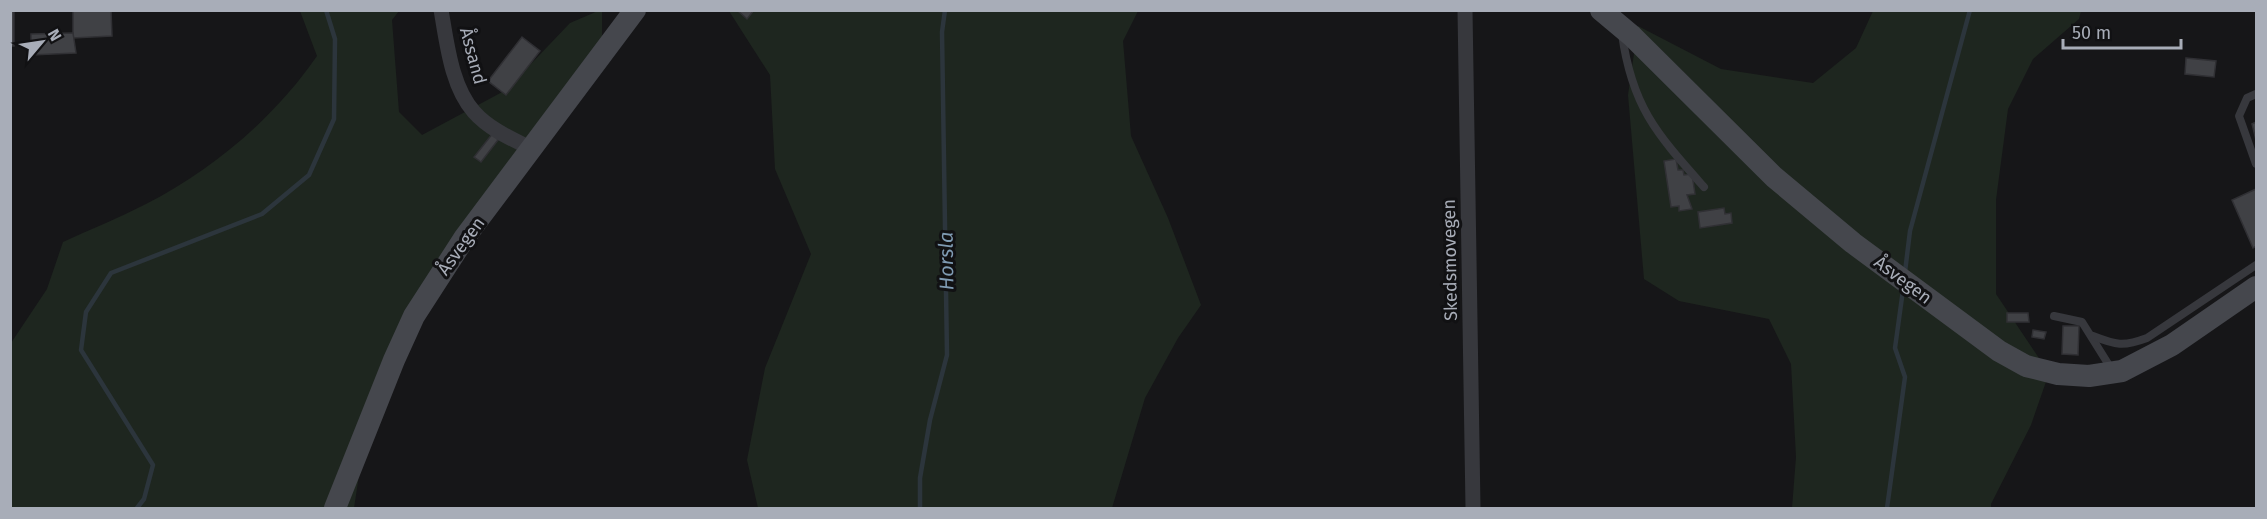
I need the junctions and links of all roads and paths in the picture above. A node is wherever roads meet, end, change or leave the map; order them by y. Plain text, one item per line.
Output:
1 (441, 10) edge
2 (634, 10) edge
3 (1465, 10) edge
4 (1601, 10) edge
5 (1621, 26) junction
6 (2256, 94) edge
7 (532, 149) junction
8 (2256, 164) edge
9 (1704, 187) dead end
10 (2256, 266) edge
11 (2256, 287) edge
12 (2054, 316) dead end
13 (2092, 336) junction
14 (2113, 372) junction
15 (335, 508) edge
16 (1473, 508) edge

1 - 7 street, Åssand
2 - 7 main road, Åsvegen
3 - 16 street, Skedsmovegen
4 - 5 main road, Åsvegen
5 - 9 lane
5 - 14 main road, Åsvegen
6 - 8 lane
7 - 15 main road, Åsvegen
10 - 13 lane
11 - 14 main road, Åsvegen
12 - 13 lane
13 - 14 lane

